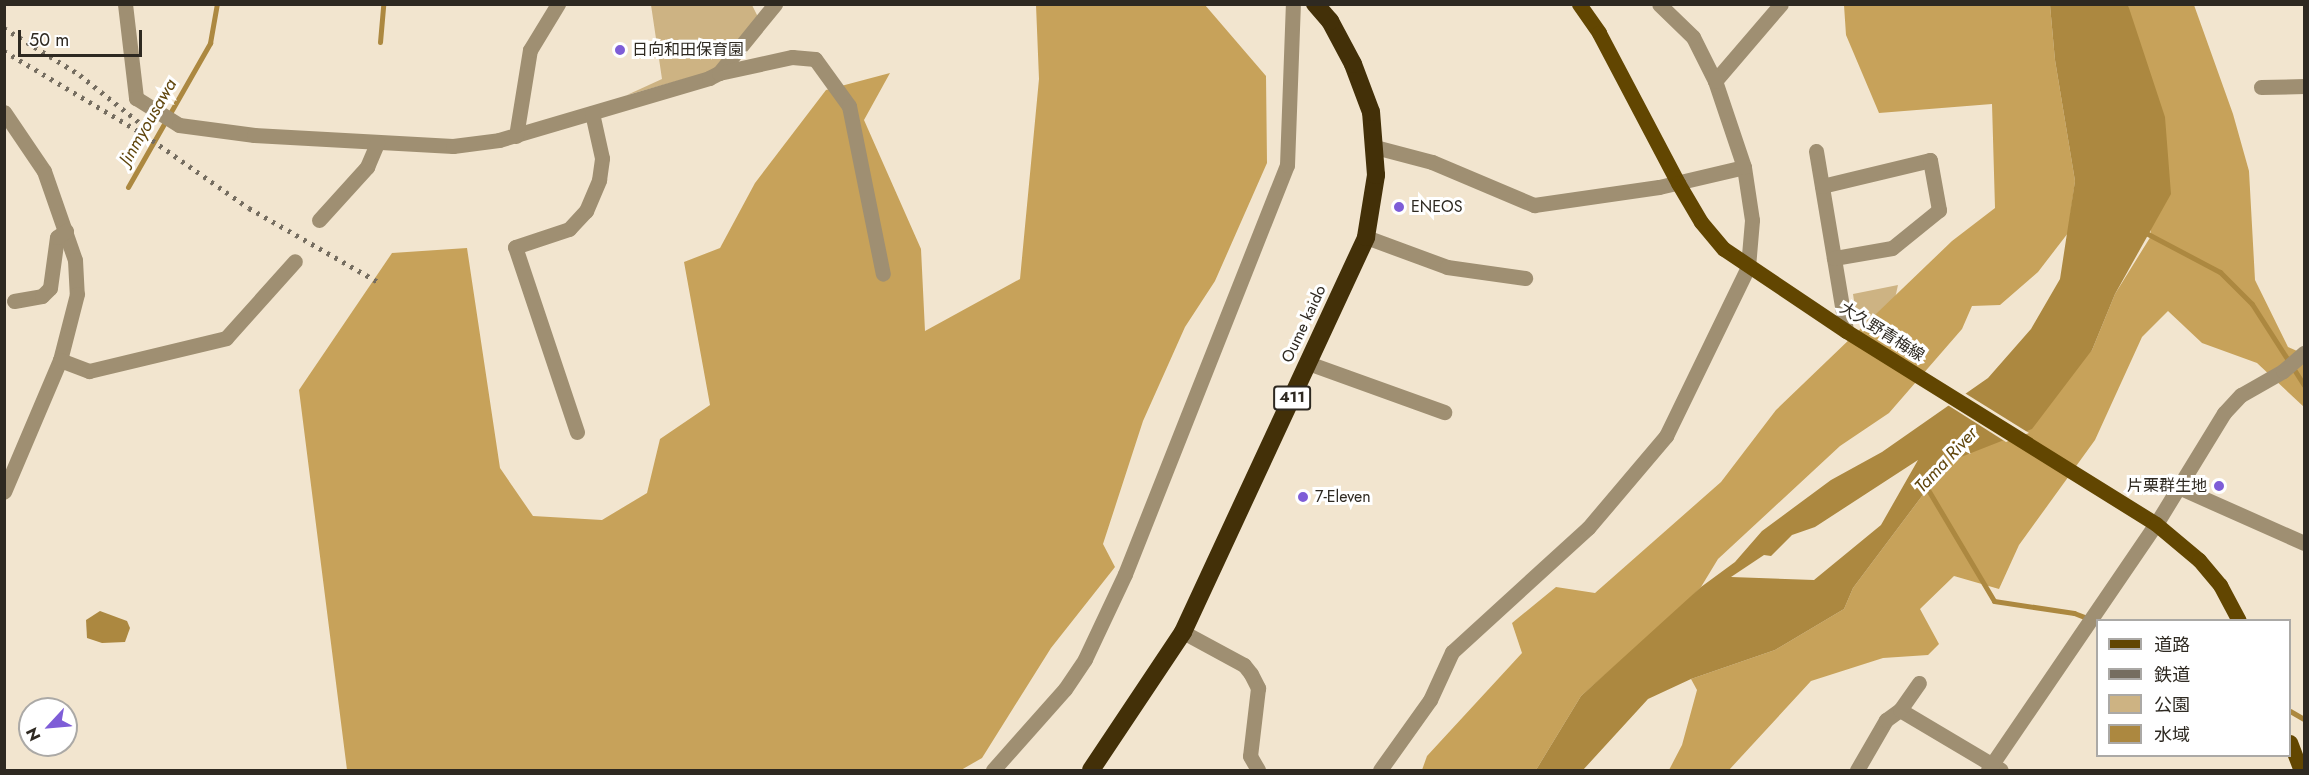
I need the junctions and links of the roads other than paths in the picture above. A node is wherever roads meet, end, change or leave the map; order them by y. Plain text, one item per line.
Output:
1 (125, 4) edge
2 (558, 4) edge
3 (775, 4) edge
4 (1315, 4) edge
5 (1579, 4) edge
6 (1659, 4) edge
7 (1782, 4) edge
8 (1292, 5) edge
9 (719, 73) junction
10 (1715, 81) junction
11 (2304, 86) edge
12 (2260, 87) dead end
13 (4, 112) edge
14 (592, 113) junction
15 (516, 136) junction
16 (377, 143) junction
17 (1375, 147) junction
18 (1816, 151) dead end
19 (1744, 167) junction
20 (1678, 183) junction
21 (1822, 186) junction
22 (319, 220) dead end
23 (66, 231) junction
24 (1366, 237) junction
25 (1834, 258) junction
26 (295, 261) dead end
27 (1748, 267) junction
28 (883, 274) dead end
29 (1525, 278) dead end
30 (14, 302) dead end
31 (1853, 335) junction
32 (2304, 353) edge
33 (60, 360) junction
34 (1308, 363) junction
35 (1444, 412) dead end
36 (577, 432) dead end
37 (2176, 486) junction
38 (4, 492) edge
39 (2156, 524) junction
40 (2304, 543) edge
41 (2238, 619) edge
42 (1183, 632) junction
43 (1919, 682) dead end
44 (1900, 710) junction
45 (2291, 747) edge
46 (1994, 769) edge
47 (993, 771) edge
48 (1090, 771) edge
49 (1258, 771) edge
50 (1380, 771) edge
51 (1857, 771) edge
52 (2301, 771) edge

1 - 16 street
2 - 15 street
3 - 9 street
4 - 17 highway, Oume kaido / 411
5 - 20 main road, 大久野青梅線
6 - 10 street
7 - 10 street
8 - 47 street
9 - 14 street
9 - 28 street
10 - 19 street
11 - 12 street
13 - 23 street
14 - 15 street
14 - 36 street
15 - 16 street
16 - 22 street
17 - 20 street
17 - 24 highway, Oume kaido / 411
18 - 21 street
19 - 20 street
19 - 27 street
20 - 27 main road, 大久野青梅線
21 - 25 street
21 - 25 street
23 - 30 street
23 - 33 street
24 - 29 street
24 - 34 highway, Oume kaido / 411
25 - 31 street
26 - 33 street
27 - 31 main road, 大久野青梅線
27 - 50 street
31 - 39 main road, 大久野青梅線
32 - 37 street
33 - 38 street
34 - 35 street
34 - 42 highway, Oume kaido / 411
37 - 39 street
37 - 40 street
39 - 41 main road, 大久野青梅線
39 - 46 street
42 - 48 highway, Oume kaido / 411
42 - 49 street
43 - 44 street
44 - 46 street
44 - 51 street
45 - 52 main road

